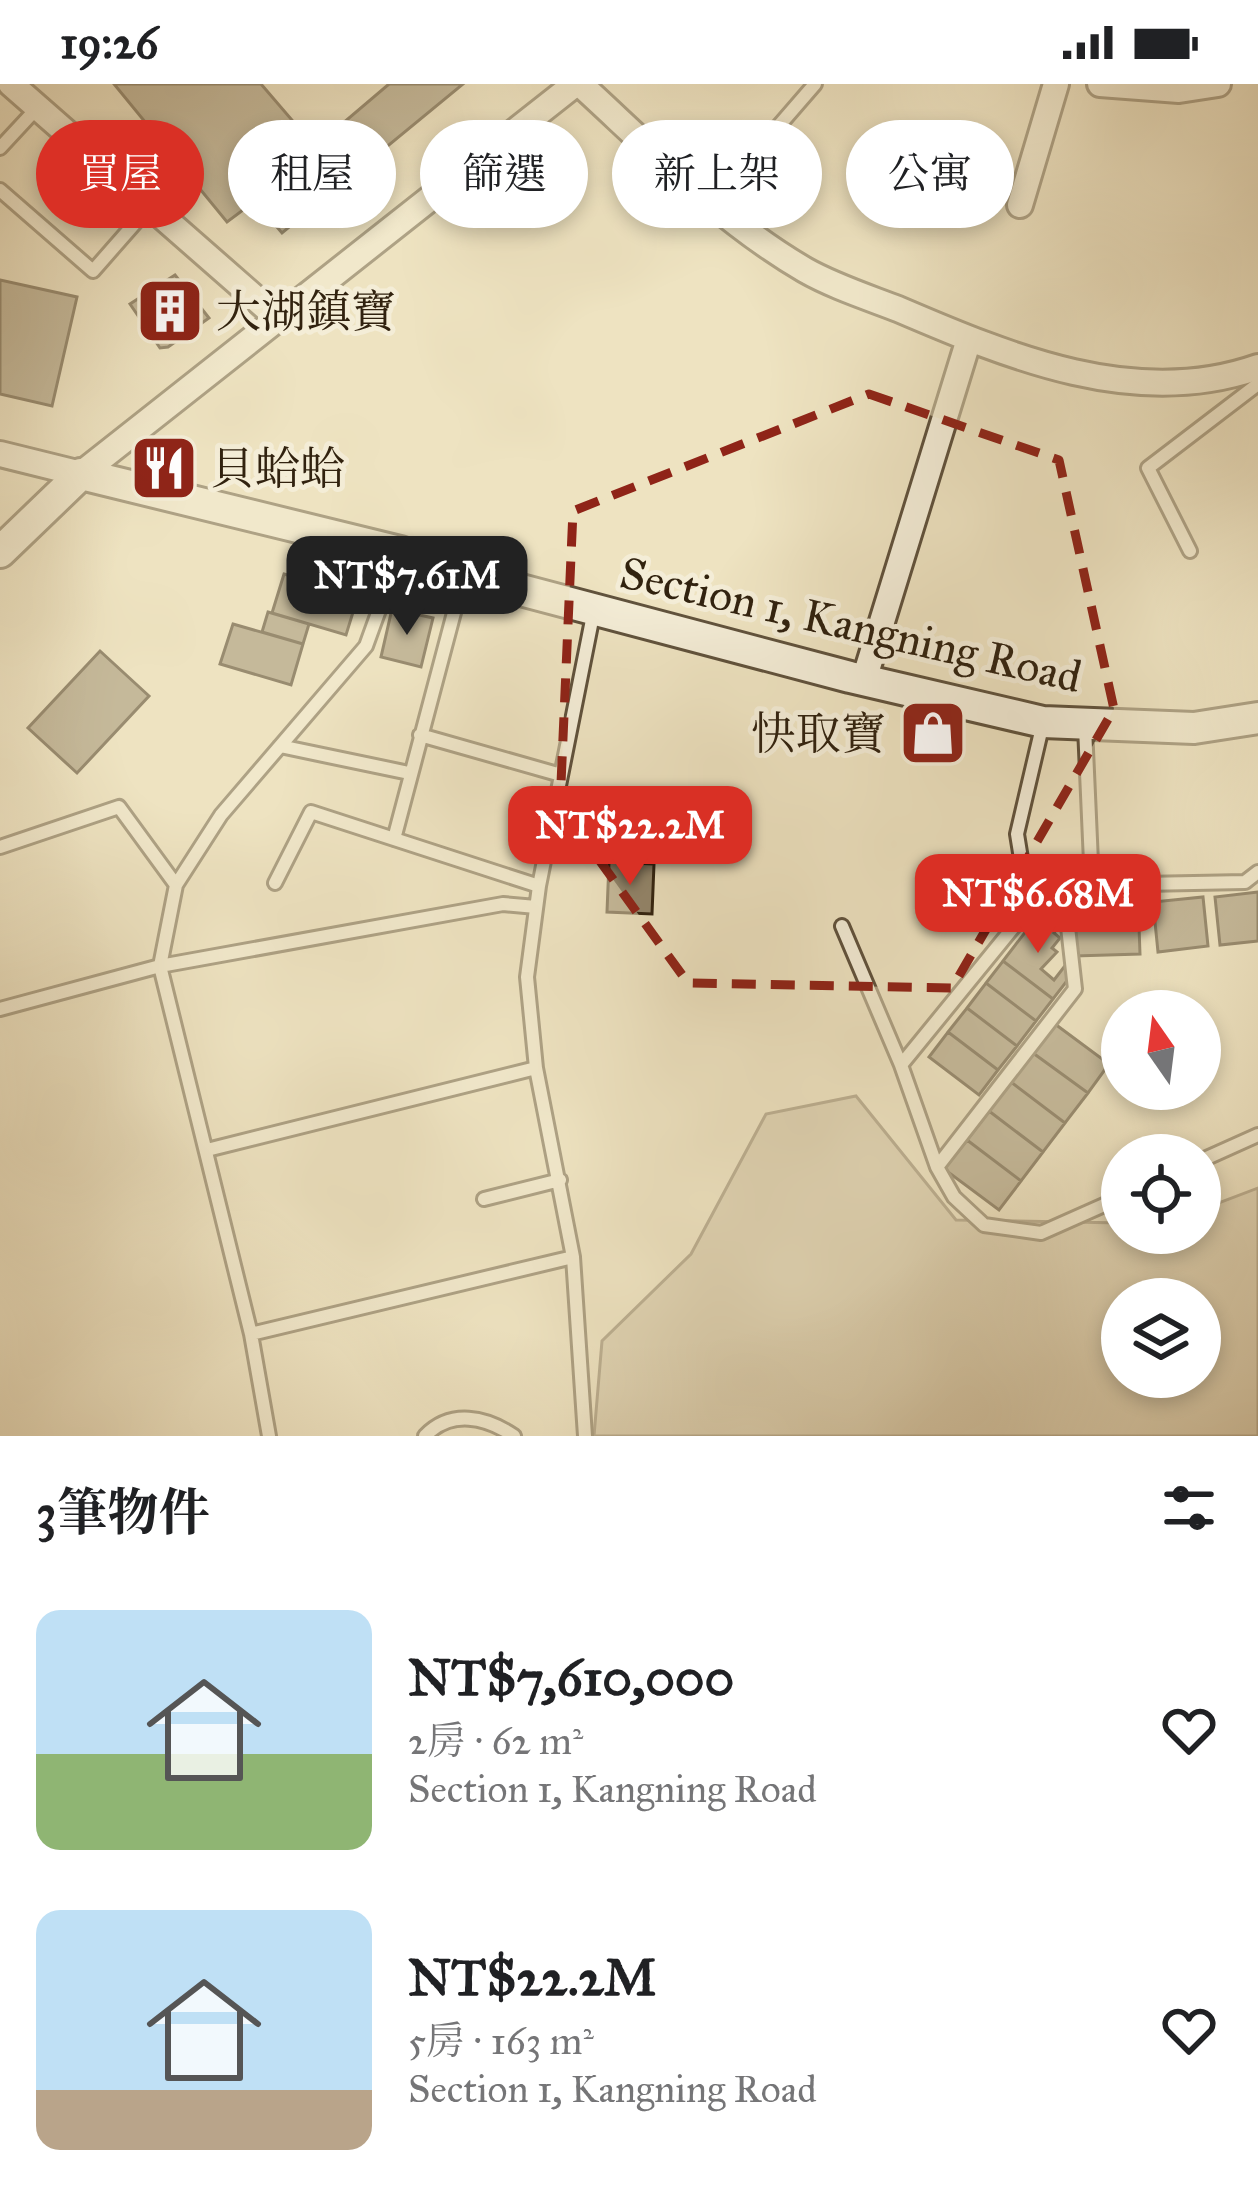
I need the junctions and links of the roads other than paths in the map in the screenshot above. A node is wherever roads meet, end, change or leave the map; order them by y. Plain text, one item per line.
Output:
1 (11, 84) edge
2 (578, 84) edge
3 (815, 84) edge
4 (1057, 84) edge
5 (1100, 84) edge
6 (1218, 84) edge
7 (38, 107) junction
8 (53, 120) edge
9 (619, 120) edge
10 (784, 120) edge
11 (0, 148) edge
12 (0, 190) edge
13 (1020, 206) dead end
14 (36, 221) edge
15 (44, 228) edge
16 (131, 228) edge
17 (175, 228) edge
18 (747, 228) edge
19 (279, 319) junction
20 (969, 339) junction
21 (1258, 367) edge
22 (1258, 384) edge
23 (0, 454) edge
24 (81, 474) junction
25 (1190, 551) dead end
26 (0, 552) edge
27 (400, 552) junction
28 (464, 575) junction
29 (594, 610) junction
30 (864, 680) junction
31 (1258, 718) edge
32 (1043, 722) junction
33 (1084, 726) junction
34 (420, 735) junction
35 (280, 746) junction
36 (409, 773) junction
37 (562, 775) junction
38 (394, 839) junction
39 (0, 848) edge
40 (1258, 872) edge
41 (275, 883) dead end
42 (176, 884) junction
43 (539, 886) junction
44 (536, 907) junction
45 (1029, 908) junction
46 (842, 926) dead end
47 (160, 966) junction
48 (0, 1009) edge
49 (901, 1065) junction
50 (536, 1068) junction
51 (1258, 1135) edge
52 (208, 1150) junction
53 (1221, 1152) edge
54 (938, 1167) junction
55 (560, 1180) junction
56 (484, 1199) dead end
57 (1101, 1207) edge
58 (573, 1258) junction
59 (251, 1334) junction
60 (268, 1436) edge
61 (425, 1436) edge
62 (514, 1436) edge
63 (585, 1436) edge

1 - 7 street
2 - 9 street
2 - 19 street
3 - 10 lane
4 - 13 street
5 - 6 street
7 - 8 street
7 - 11 lane
12 - 14 lane
15 - 16 lane
17 - 19 street
18 - 20 street
19 - 24 street
20 - 21 street
20 - 30 street
22 - 25 lane
23 - 24 street
24 - 26 street
24 - 27 street, Section 1, Kangning Road
27 - 28 street, Section 1, Kangning Road
27 - 35 lane
28 - 29 street, Section 1, Kangning Road
28 - 34 lane
29 - 30 street, Section 1, Kangning Road
29 - 37 lane
30 - 32 street, Section 1, Kangning Road
31 - 33 street, Section 1, Kangning Road
32 - 33 street, Section 1, Kangning Road
32 - 45 lane
33 - 40 lane
34 - 36 lane
34 - 37 lane
35 - 36 lane
35 - 42 lane
36 - 38 lane
37 - 43 lane
38 - 41 lane
38 - 43 lane
39 - 42 lane
42 - 47 lane
43 - 44 lane
44 - 47 lane
44 - 50 lane
45 - 49 lane
45 - 54 lane
46 - 49 lane
47 - 48 lane
47 - 52 lane
49 - 54 lane
50 - 52 lane
50 - 55 lane
51 - 53 lane
52 - 59 lane
54 - 57 lane
55 - 56 lane
55 - 58 lane
58 - 59 lane
58 - 63 lane
59 - 60 lane
61 - 62 lane

